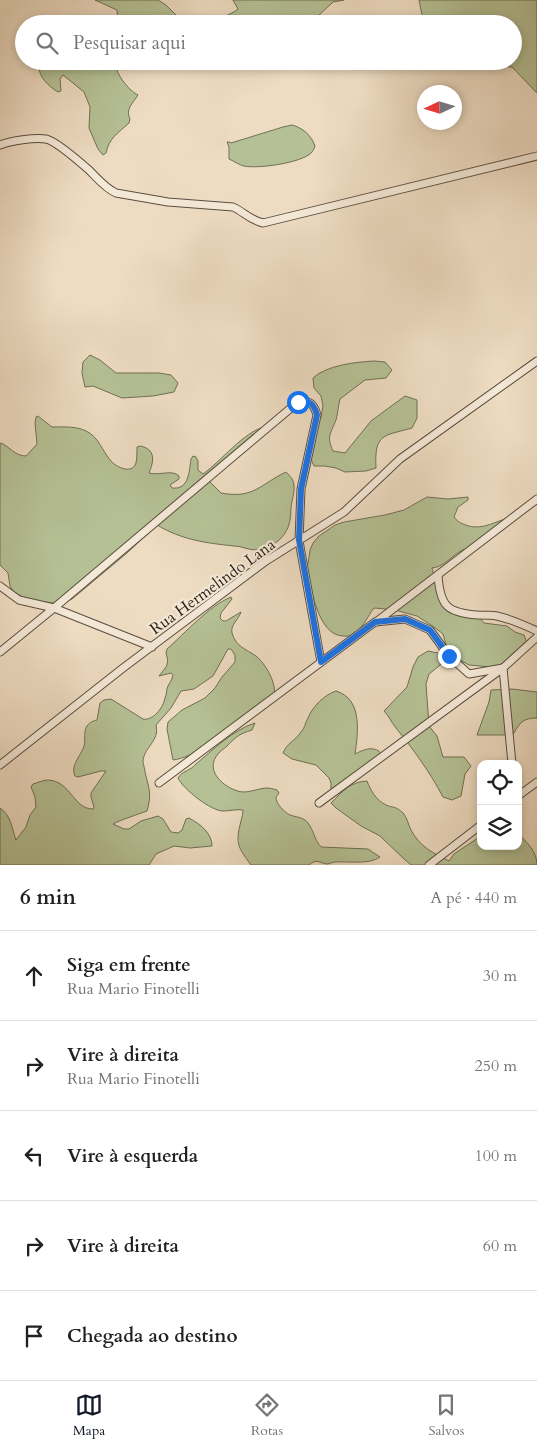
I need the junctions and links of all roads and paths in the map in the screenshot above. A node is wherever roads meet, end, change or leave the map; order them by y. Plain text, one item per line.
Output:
1 (0, 145) edge
2 (537, 156) edge
3 (537, 361) edge
4 (537, 499) edge
5 (299, 540) junction
6 (438, 575) junction
7 (0, 586) edge
8 (54, 608) junction
9 (375, 622) junction
10 (537, 632) edge
11 (537, 637) edge
12 (152, 647) junction
13 (0, 652) edge
14 (321, 662) junction
15 (503, 668) junction
16 (512, 760) edge
17 (0, 765) edge
18 (537, 782) edge
19 (159, 783) dead end
20 (522, 793) edge
21 (319, 803) dead end
22 (477, 828) edge
23 (429, 865) edge

1 - 2 street
3 - 5 street, Rua Hermelindo Lana
4 - 6 street
5 - 8 street
5 - 12 street, Rua Hermelindo Lana
5 - 14 street
6 - 9 street
6 - 10 street
7 - 8 street
8 - 12 street
8 - 13 street
9 - 14 street
9 - 15 street
11 - 15 street
12 - 17 street, Rua Hermelindo Lana
14 - 19 street
15 - 16 street
15 - 21 street
18 - 20 street
22 - 23 street

